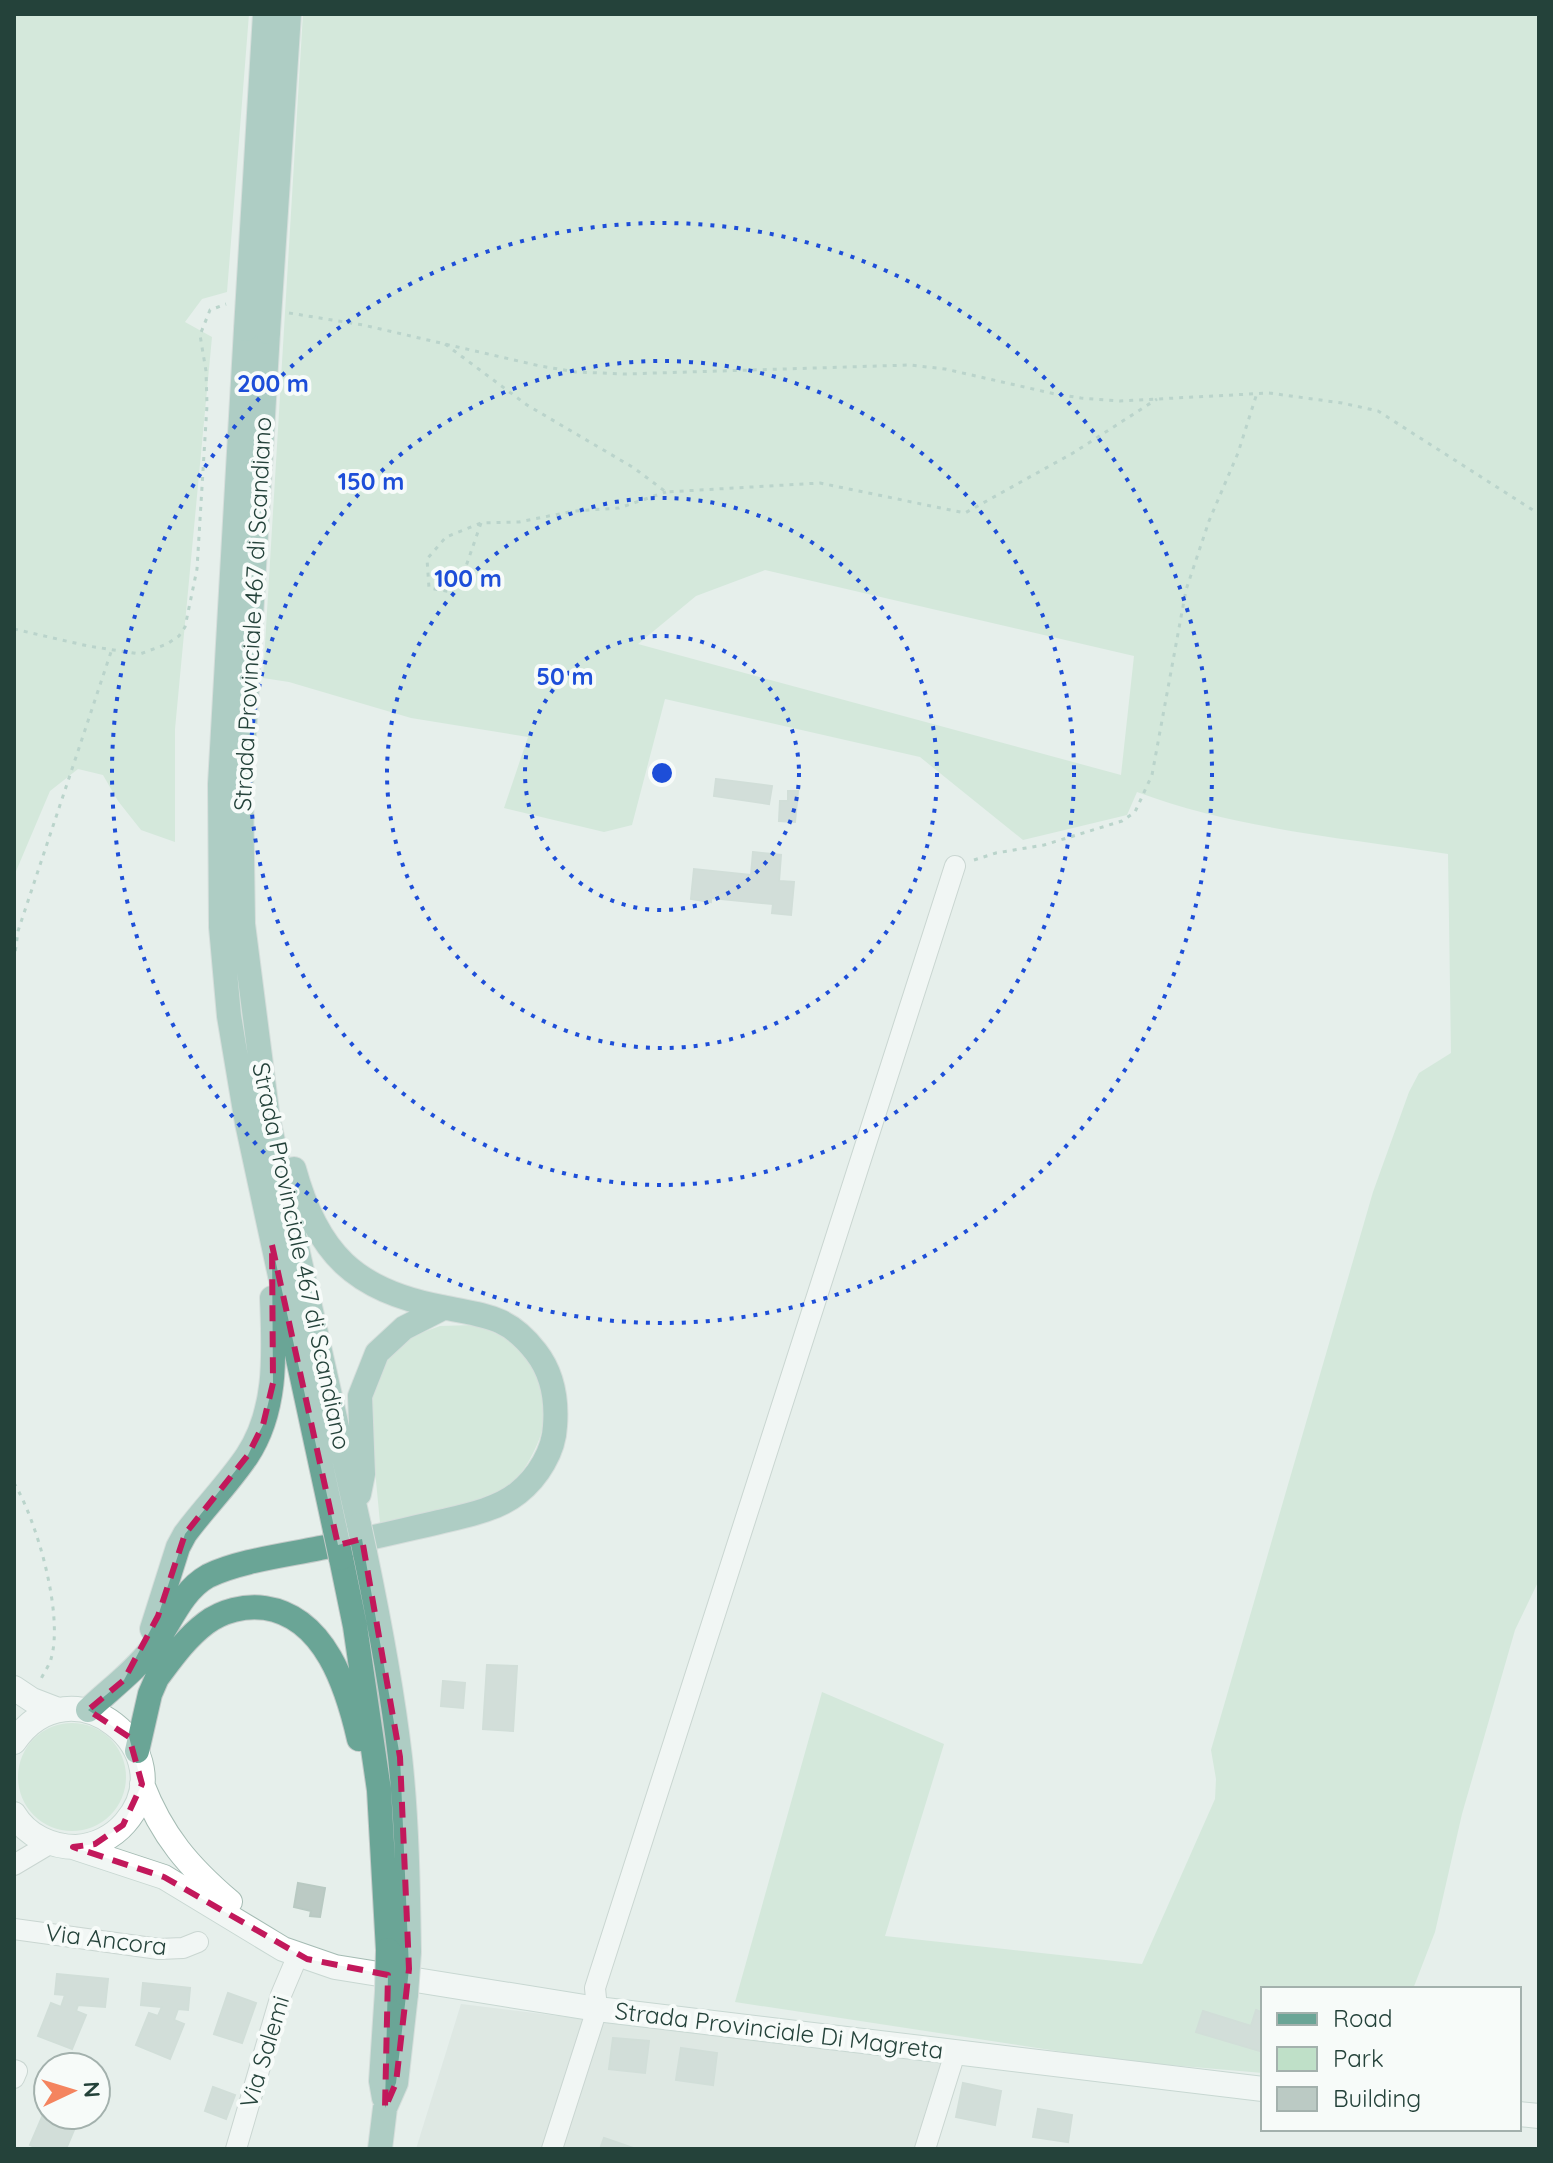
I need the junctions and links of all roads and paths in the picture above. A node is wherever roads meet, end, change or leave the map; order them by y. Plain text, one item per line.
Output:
1 (265, 14) edge
2 (289, 14) edge
3 (232, 304) dead end
4 (263, 324) junction
5 (442, 341) junction
6 (1257, 393) junction
7 (1157, 399) junction
8 (666, 492) junction
9 (1539, 514) edge
10 (481, 523) junction
11 (14, 629) edge
12 (112, 649) junction
13 (955, 866) joint
14 (14, 961) edge
15 (263, 1088) junction
16 (272, 1245) junction
17 (443, 1308) junction
18 (14, 1483) edge
19 (358, 1518) junction
20 (247, 1564) junction
21 (157, 1678) junction
22 (124, 1680) junction
23 (24, 1689) edge
24 (58, 1710) junction
25 (88, 1710) junction
26 (14, 1742) edge
27 (137, 1751) junction
28 (142, 1784) junction
29 (379, 1790) junction
30 (14, 1814) edge
31 (62, 1845) junction
32 (14, 1865) edge
33 (14, 1929) edge
34 (198, 1942) dead end
35 (398, 1951) junction
36 (298, 1955) junction
37 (597, 2009) junction
38 (955, 2053) junction
39 (14, 2070) edge
40 (14, 2078) edge
41 (1261, 2089) edge
42 (236, 2149) edge
43 (380, 2149) edge
44 (552, 2149) edge
45 (925, 2149) edge

1 - 4 main road, Strada Provinciale 467 di Scandiano, bridge
2 - 4 main road, Strada Provinciale 467 di Scandiano, bridge
3 - 12 path
4 - 5 path
4 - 15 main road, Strada Provinciale 467 di Scandiano
4 - 16 main road, Strada Provinciale 467 di Scandiano
5 - 7 path
5 - 8 path
6 - 7 path
6 - 9 path
6 - 13 path
7 - 8 path
8 - 10 path
10 - 10 path
11 - 12 path
12 - 14 path
13 - 37 street
15 - 17 main road
15 - 19 main road, Strada Provinciale 467 di Scandiano
16 - 22 main road
16 - 29 main road, Strada Provinciale 467 di Scandiano, bridge
17 - 19 main road
17 - 20 main road
18 - 23 path
19 - 35 main road, Strada Provinciale 467 di Scandiano, bridge
20 - 21 main road
20 - 22 main road
21 - 27 main road
21 - 29 main road
22 - 25 main road
23 - 24 main road
24 - 25 main road
24 - 26 main road
25 - 27 main road
27 - 28 main road
28 - 31 main road
28 - 36 main road
29 - 35 main road, Strada Provinciale 467 di Scandiano
30 - 31 main road
31 - 32 street
31 - 36 main road
33 - 34 street, Via Ancora
35 - 43 main road, Strada Provinciale 467 di Scandiano, bridge
36 - 37 main road, Strada Provinciale Di Magreta
36 - 42 street, Via Salemi
37 - 38 main road, Strada Provinciale Di Magreta
37 - 44 street
38 - 41 main road, Strada Provinciale Di Magreta
38 - 45 street
39 - 40 street

